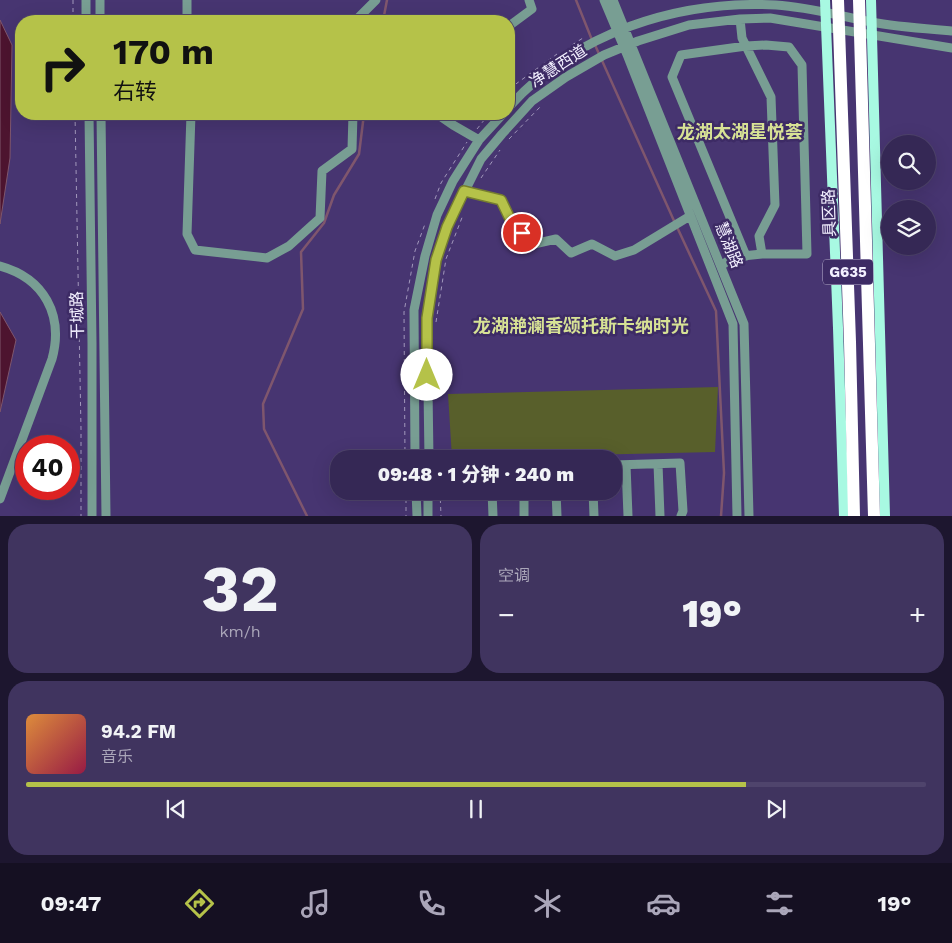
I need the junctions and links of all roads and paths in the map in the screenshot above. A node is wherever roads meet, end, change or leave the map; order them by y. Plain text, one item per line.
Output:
1 (72, 0) edge
2 (86, 0) edge
3 (100, 0) edge
4 (187, 0) edge
5 (376, 0) edge
6 (529, 0) edge
7 (604, 0) edge
8 (613, 0) edge
9 (825, 0) edge
10 (838, 0) edge
11 (859, 0) edge
12 (871, 0) edge
13 (832, 14) junction
14 (73, 15) edge
15 (86, 15) edge
16 (100, 15) edge
17 (187, 15) edge
18 (361, 15) edge
19 (740, 19) junction
20 (865, 21) junction
21 (515, 22) edge
22 (832, 29) junction
23 (620, 30) junction
24 (952, 31) edge
25 (866, 34) junction
26 (581, 44) junction
27 (627, 45) junction
28 (571, 46) dead end
29 (746, 46) junction
30 (952, 48) edge
31 (563, 50) dead end
32 (515, 85) edge
33 (515, 100) edge
34 (544, 102) dead end
35 (75, 120) edge
36 (88, 120) edge
37 (101, 120) edge
38 (191, 120) edge
39 (353, 120) edge
40 (446, 120) edge
41 (497, 120) edge
42 (515, 120) edge
43 (515, 120) edge
44 (510, 138) dead end
45 (479, 140) junction
46 (503, 146) dead end
47 (468, 192) junction
48 (465, 209) dead end
49 (865, 210) junction
50 (690, 216) junction
51 (877, 234) junction
52 (762, 254) junction
53 (746, 256) junction
54 (721, 266) junction
55 (4, 267) edge
56 (434, 330) dead end
57 (409, 435) junction
58 (406, 450) edge
59 (413, 450) edge
60 (428, 450) edge
61 (658, 464) junction
62 (622, 465) edge
63 (626, 465) junction
64 (0, 499) edge
65 (406, 500) edge
66 (416, 500) edge
67 (428, 500) edge
68 (440, 500) edge
69 (492, 500) edge
70 (524, 500) edge
71 (556, 500) edge
72 (593, 500) edge
73 (80, 516) edge
74 (92, 516) edge
75 (106, 516) edge
76 (406, 516) edge
77 (417, 516) edge
78 (428, 516) edge
79 (441, 516) edge
80 (493, 516) edge
81 (524, 516) edge
82 (557, 516) edge
83 (594, 516) edge
84 (628, 516) edge
85 (660, 516) edge
86 (681, 516) edge
87 (737, 516) edge
88 (749, 516) edge
89 (844, 516) edge
90 (854, 516) edge
91 (874, 516) edge
92 (885, 516) edge

1 - 14 path
2 - 15 street
3 - 16 street
4 - 17 street
5 - 18 street
6 - 21 street
7 - 23 street, 慧湖路
8 - 23 street, 慧湖路
9 - 13 main road
10 - 13 highway, 具区路 / G635
11 - 20 highway, G635
12 - 20 main road
13 - 20 street, 净慧西道
13 - 22 highway, 具区路 / G635
13 - 23 street, 净慧西道
19 - 22 street, 净慧西道
19 - 27 street, 净慧西道
19 - 29 street
20 - 24 street, 净慧西道
20 - 25 highway, G635
22 - 25 street, 净慧西道
22 - 89 main road
22 - 90 highway, 具区路 / G635
23 - 26 street, 净慧西道
23 - 27 street, 慧湖路
25 - 30 street, 净慧西道
25 - 49 highway, G635
25 - 51 main road
26 - 28 path, 净慧西道
26 - 33 street, 净慧西道
27 - 42 street, 净慧西道
27 - 50 street, 慧湖路
27 - 54 street, 慧湖路
29 - 52 street
29 - 52 street
29 - 53 street
31 - 32 path, 净慧西道
34 - 44 path, 净慧西道
35 - 73 path
36 - 74 street, 干城路
37 - 75 street, 干城路
38 - 39 street
40 - 45 street
41 - 45 street
43 - 47 street, 净慧西道
45 - 57 street
46 - 47 path
47 - 50 street
47 - 60 street, 净慧西道
48 - 56 path
49 - 51 main road
49 - 91 highway, G635
50 - 87 street, 慧湖路
51 - 92 main road
52 - 53 street
53 - 54 street
54 - 88 street, 慧湖路
55 - 64 street
57 - 58 path
57 - 59 street
61 - 63 street
61 - 85 street
61 - 86 street
62 - 63 street
63 - 84 street
65 - 76 path
66 - 77 street
67 - 78 street
68 - 79 path
69 - 80 street
70 - 81 street
71 - 82 street
72 - 83 street

